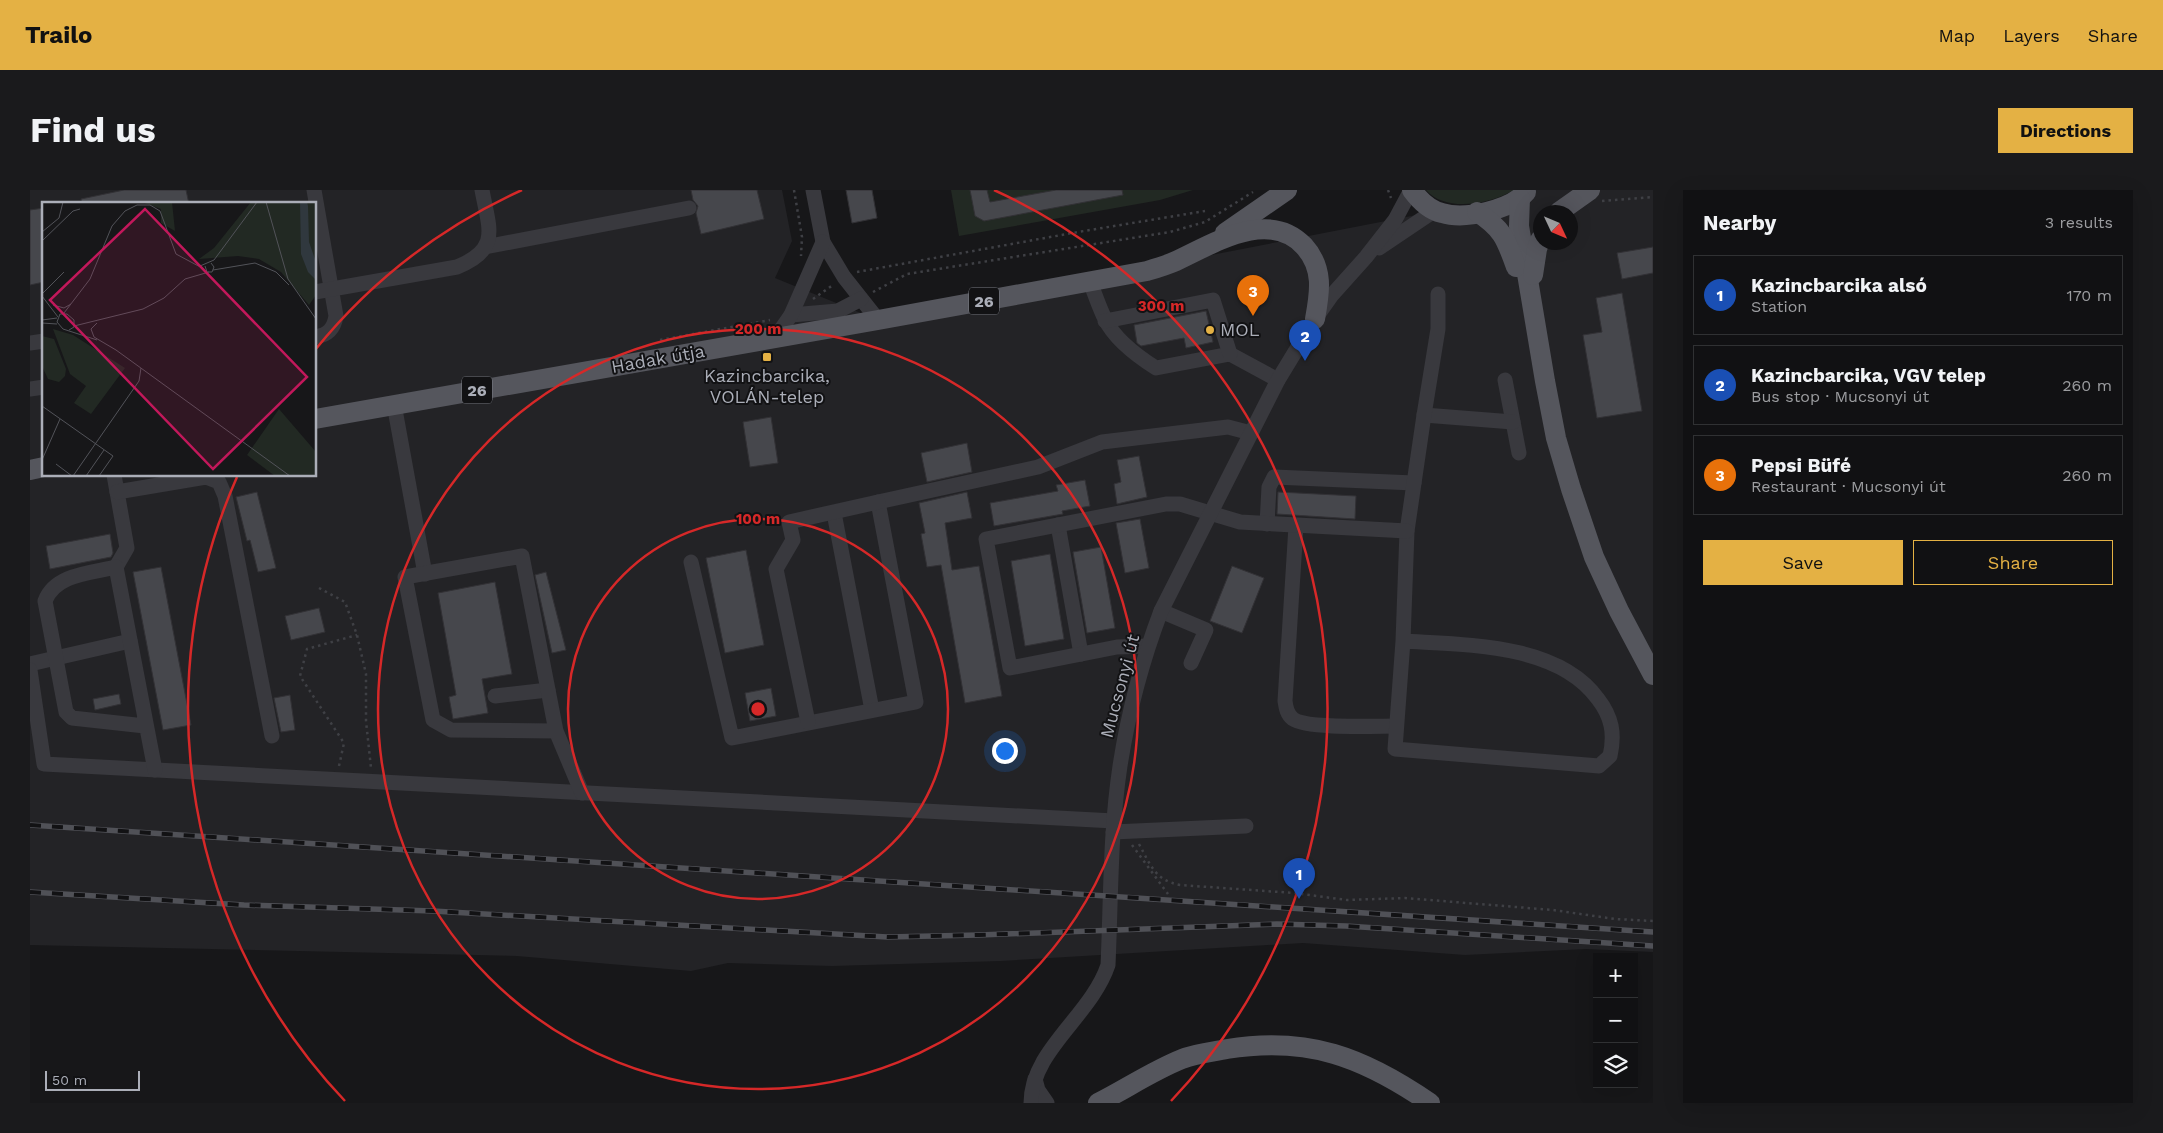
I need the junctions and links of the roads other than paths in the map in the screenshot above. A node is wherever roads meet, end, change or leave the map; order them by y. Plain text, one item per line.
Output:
1 (314, 190) edge
2 (482, 190) edge
3 (813, 190) edge
4 (1287, 190) edge
5 (1412, 190) edge
6 (1587, 192) edge
7 (1524, 194) edge
8 (1569, 205) edge
9 (689, 208) dead end
10 (1437, 211) junction
11 (1477, 212) junction
12 (823, 242) junction
13 (1207, 245) junction
14 (486, 247) junction
15 (1538, 250) edge
16 (1366, 258) junction
17 (1090, 282) junction
18 (332, 289) junction
19 (316, 292) edge
20 (1438, 294) dead end
21 (861, 299) junction
22 (1532, 299) junction
23 (790, 315) junction
24 (1315, 318) junction
25 (878, 320) junction
26 (1106, 321) junction
27 (316, 337) edge
28 (775, 338) junction
29 (1540, 351) junction
30 (1230, 354) junction
31 (1278, 380) junction
32 (1505, 380) dead end
33 (394, 404) junction
34 (1424, 415) junction
35 (316, 419) edge
36 (1513, 422) junction
37 (1251, 433) junction
38 (1519, 453) dead end
39 (114, 476) edge
40 (1414, 483) junction
41 (116, 492) junction
42 (878, 502) junction
43 (834, 512) junction
44 (1210, 513) junction
45 (1267, 524) junction
46 (1058, 525) junction
47 (1296, 526) junction
48 (1407, 531) junction
49 (691, 562) dead end
50 (116, 567) junction
51 (425, 574) junction
52 (1160, 611) junction
53 (130, 641) junction
54 (1403, 641) junction
55 (1148, 646) junction
56 (1081, 654) junction
57 (55, 659) junction
58 (1191, 663) dead end
59 (30, 664) edge
60 (30, 670) edge
61 (1653, 674) edge
62 (548, 690) junction
63 (495, 696) dead end
64 (872, 710) junction
65 (808, 722) junction
66 (145, 726) junction
67 (1396, 726) junction
68 (556, 731) junction
69 (272, 736) dead end
70 (155, 770) junction
71 (582, 793) junction
72 (1246, 826) dead end
73 (1120, 829) junction
74 (1156, 1071) junction
75 (1034, 1079) junction
76 (1100, 1102) edge
77 (1031, 1103) edge
78 (1047, 1103) edge
79 (1124, 1103) edge
80 (1430, 1103) edge

1 - 18 street
2 - 14 street
3 - 12 street
4 - 13 main road, 26
5 - 10 main road
5 - 16 street
6 - 8 main road
7 - 11 main road
7 - 22 main road
9 - 14 street
10 - 11 main road
10 - 16 street
11 - 29 main road
12 - 21 street
12 - 23 street
13 - 17 main road, 26
13 - 24 main road
14 - 18 street
15 - 22 main road
16 - 24 street, Mucsonyi út
17 - 25 main road, Hadak útja / 26
17 - 26 street
18 - 19 street
18 - 27 street
20 - 34 street
21 - 23 street
21 - 25 street
22 - 29 main road
23 - 28 street
24 - 31 street, Mucsonyi út
25 - 28 main road, Hadak útja / 26
26 - 30 street
26 - 30 street
28 - 33 main road, Hadak útja / 26
29 - 61 main road
30 - 31 street
31 - 37 street, Mucsonyi út
32 - 36 street
33 - 35 main road, Hadak útja / 26
33 - 51 street
34 - 36 street
34 - 40 street
36 - 38 street
37 - 42 street
37 - 44 street, Mucsonyi út
39 - 41 street
40 - 45 street
40 - 48 street
41 - 50 street
41 - 69 street
42 - 43 street
42 - 64 street
43 - 64 street
43 - 65 street
44 - 45 street
44 - 46 street
44 - 52 street, Mucsonyi út
45 - 47 street
46 - 56 street
46 - 56 street
47 - 48 street
47 - 67 street
48 - 54 street
49 - 65 street
50 - 53 street
50 - 57 street
51 - 62 street
51 - 68 street
52 - 55 street, Mucsonyi út
52 - 58 street
53 - 57 street
53 - 66 street
54 - 67 street
54 - 67 street
55 - 56 street
55 - 73 street, Mucsonyi út
57 - 59 street
57 - 66 street
60 - 70 street
62 - 63 street
62 - 68 street
64 - 65 street
66 - 70 street
68 - 71 street
70 - 71 street
71 - 73 street
72 - 73 street
73 - 75 street, Mucsonyi út
74 - 76 main road
74 - 79 main road
74 - 80 main road
75 - 77 street, Mucsonyi út
75 - 78 street

